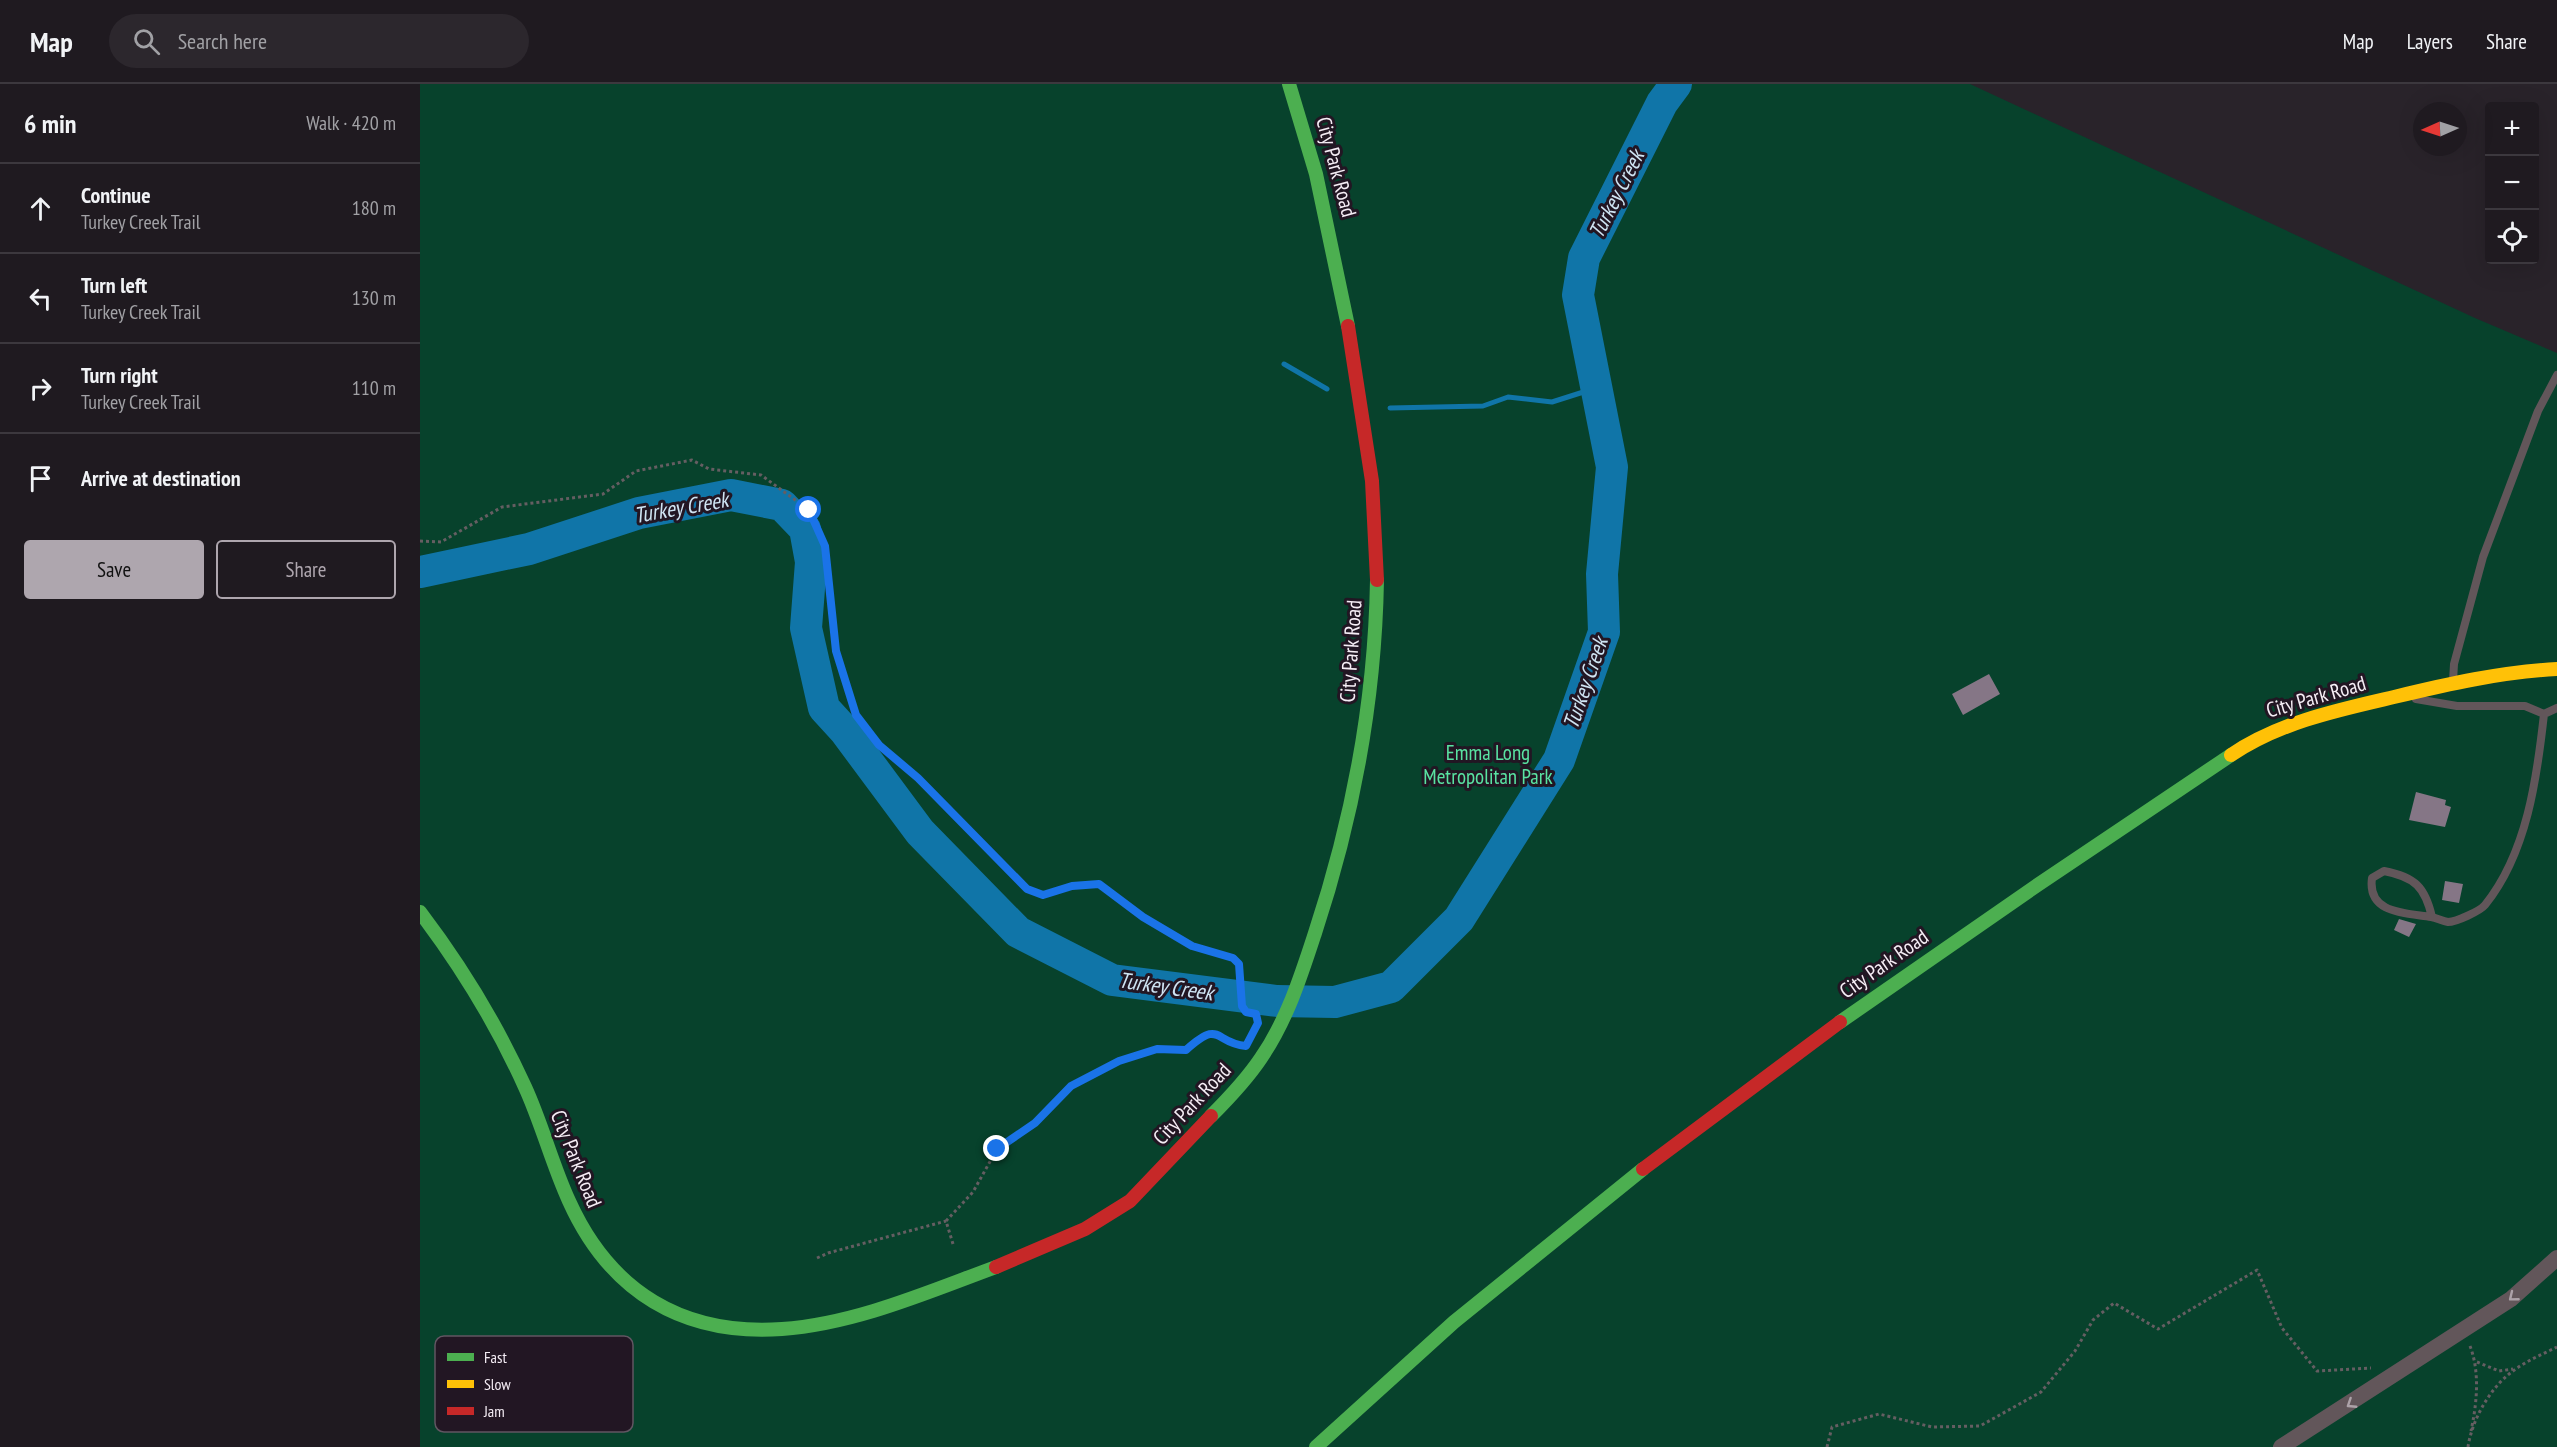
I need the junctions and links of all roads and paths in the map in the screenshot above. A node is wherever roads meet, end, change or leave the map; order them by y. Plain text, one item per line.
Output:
1 (1289, 84) edge
2 (2557, 375) edge
3 (420, 541) edge
4 (2557, 669) edge
5 (2453, 681) junction
6 (2401, 695) junction
7 (2557, 708) edge
8 (2544, 714) junction
9 (420, 912) edge
10 (2432, 917) junction
11 (1254, 1031) dead end
12 (1250, 1038) dead end
13 (946, 1221) junction
14 (953, 1244) dead end
15 (817, 1258) dead end
16 (2557, 1258) edge
17 (2463, 1331) junction
18 (2557, 1347) edge
19 (2476, 1361) junction
20 (2406, 1368) junction
21 (2515, 1369) junction
22 (2469, 1438) junction
23 (1316, 1447) edge
24 (1827, 1447) edge
25 (2281, 1447) edge
26 (2468, 1447) edge

1 - 9 street, City Park Road
2 - 5 lane
3 - 11 path
4 - 5 street, City Park Road
5 - 6 street, City Park Road
6 - 8 lane
6 - 23 street, City Park Road
7 - 8 lane
8 - 10 lane
10 - 10 lane
12 - 13 path
13 - 14 path
13 - 15 path
16 -> 17 street
17 - 19 path
17 - 20 street
18 - 21 path
19 - 21 path
19 - 22 path
20 - 24 path
20 -> 25 street
21 - 22 path
22 - 26 path

